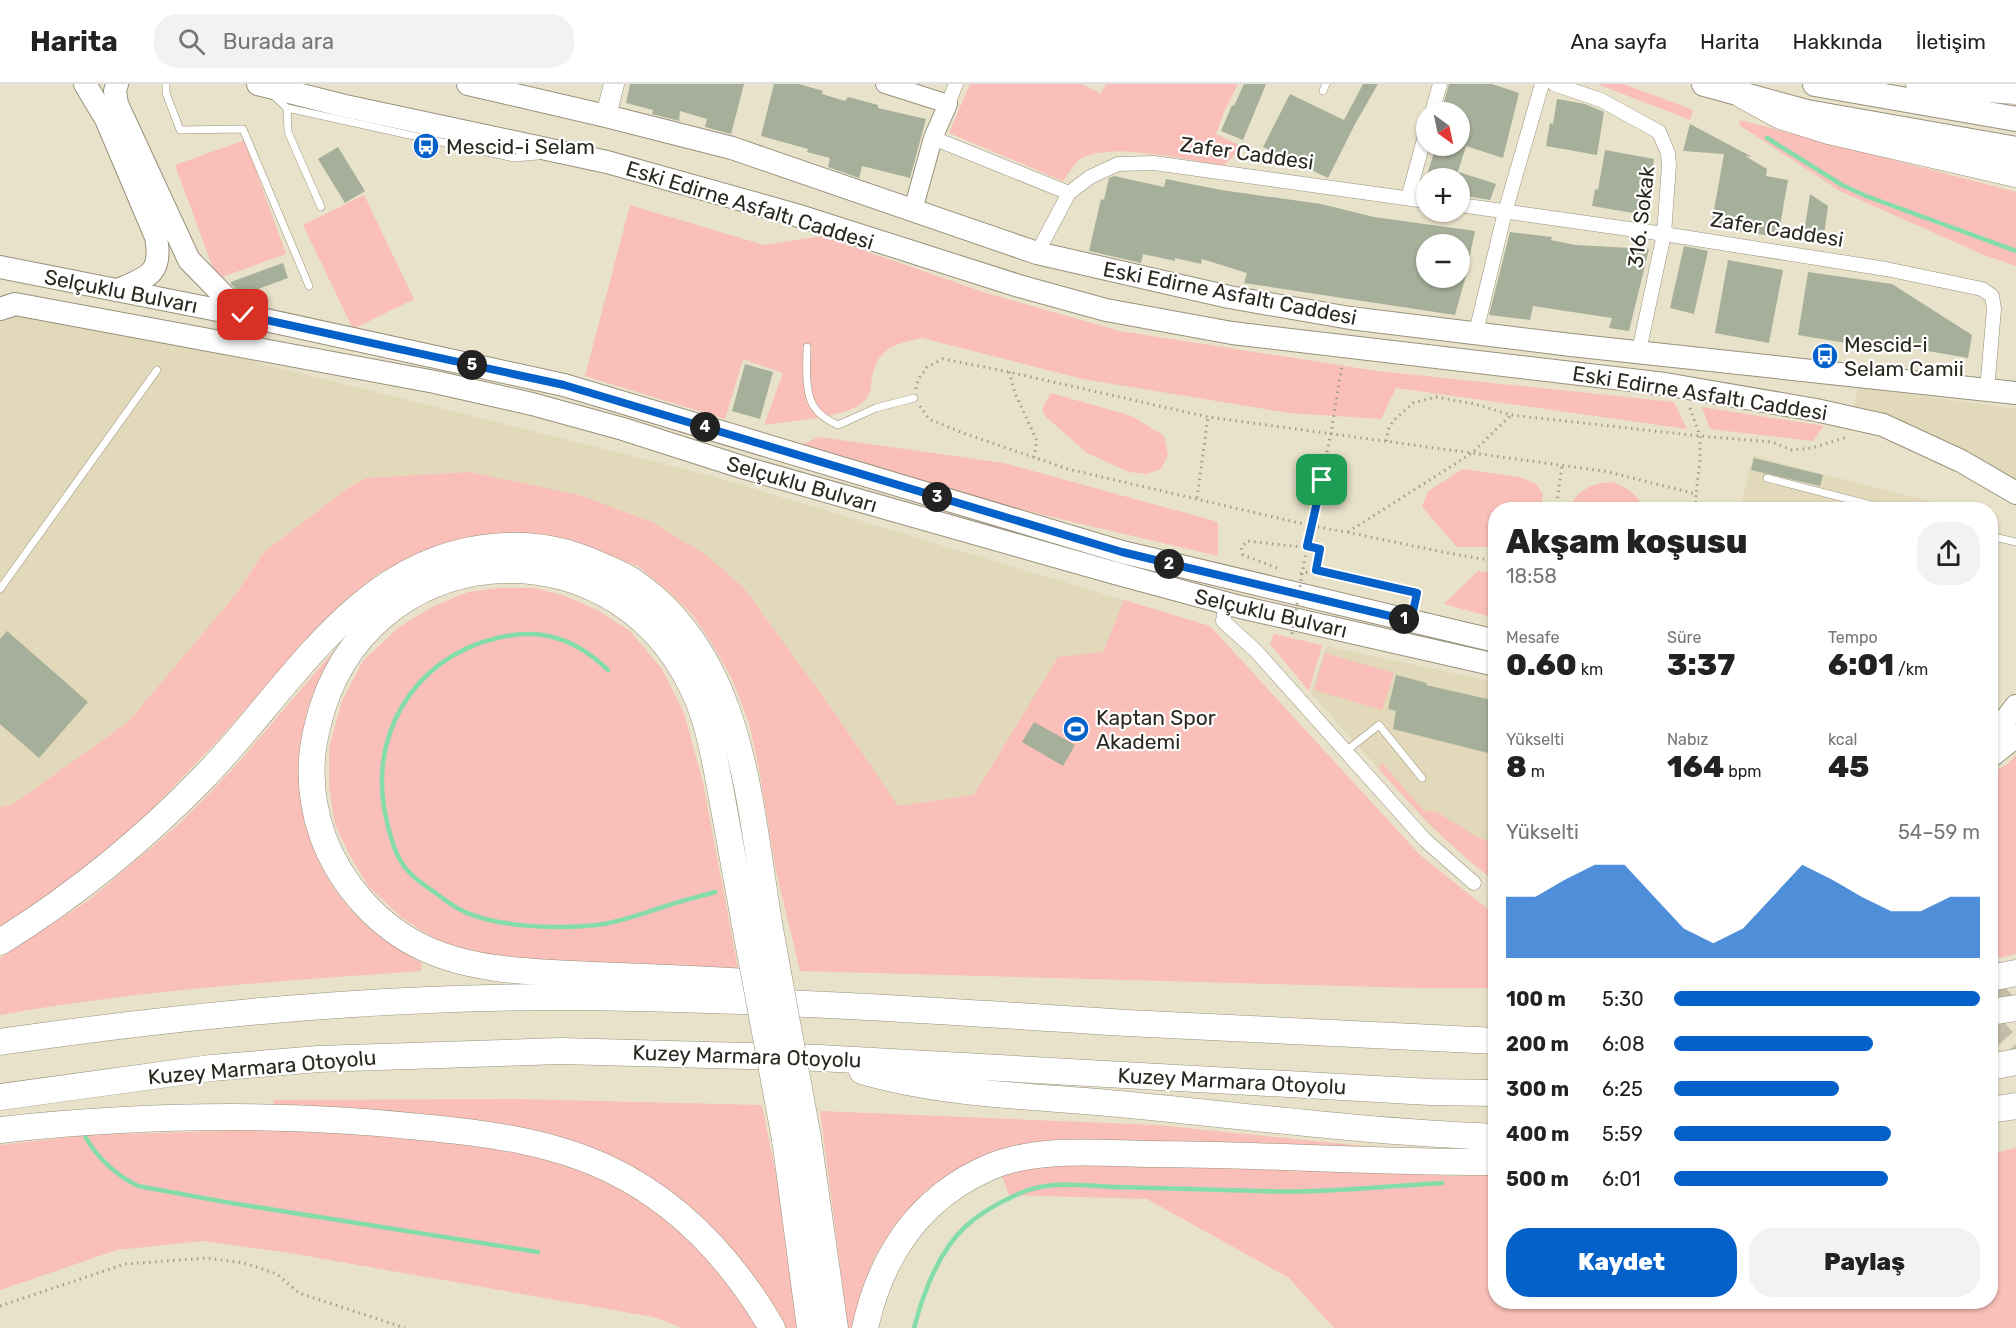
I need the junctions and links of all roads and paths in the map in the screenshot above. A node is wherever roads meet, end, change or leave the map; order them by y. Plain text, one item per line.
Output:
1 (85, 84) edge
2 (117, 84) edge
3 (166, 84) edge
4 (260, 84) edge
5 (468, 84) edge
6 (614, 84) edge
7 (885, 84) edge
8 (956, 84) edge
9 (1440, 84) edge
10 (1542, 84) edge
11 (1554, 84) edge
12 (1704, 84) edge
13 (1815, 84) edge
14 (1919, 84) edge
15 (2016, 91) edge
16 (1742, 95) junction
17 (1435, 102) edge
18 (948, 104) junction
19 (287, 108) junction
20 (606, 116) junction
21 (2016, 119) edge
22 (933, 138) junction
23 (2016, 149) edge
24 (566, 153) junction
25 (1419, 156) edge
26 (2016, 174) edge
27 (1069, 193) junction
28 (1408, 198) junction
29 (1416, 199) edge
30 (321, 207) dead end
31 (1470, 207) edge
32 (913, 210) junction
33 (1505, 212) junction
34 (1664, 234) junction
35 (1037, 253) junction
36 (0, 267) edge
37 (309, 286) dead end
38 (118, 290) junction
39 (0, 309) edge
40 (243, 315) junction
41 (1476, 332) junction
42 (1345, 345) junction
43 (807, 347) dead end
44 (1639, 351) junction
45 (157, 370) dead end
46 (1009, 372) junction
47 (1683, 387) junction
48 (1987, 390) junction
49 (2016, 393) edge
50 (914, 398) junction
51 (1511, 415) junction
52 (1208, 417) junction
53 (1331, 433) junction
54 (1700, 436) junction
55 (1386, 441) junction
56 (1812, 448) dead end
57 (1472, 453) junction
58 (1034, 457) junction
59 (1562, 465) junction
60 (1767, 478) dead end
61 (2016, 493) edge
62 (1696, 494) junction
63 (1197, 498) junction
64 (1557, 502) edge
65 (1696, 502) edge
66 (1859, 502) edge
67 (1312, 526) junction
68 (1348, 532) junction
69 (1998, 538) edge
70 (2016, 542) edge
71 (1307, 546) junction
72 (1488, 560) edge
73 (1285, 571) dead end
74 (0, 589) edge
75 (1226, 603) junction
76 (1411, 621) junction
77 (1292, 634) dead end
78 (1488, 639) edge
79 (1488, 662) edge
80 (2016, 706) edge
81 (1998, 729) edge
82 (2016, 736) edge
83 (1346, 751) junction
84 (1998, 751) edge
85 (1422, 778) dead end
86 (1474, 883) dead end
87 (757, 924) junction
88 (0, 942) edge
89 (2016, 973) edge
90 (1998, 976) edge
91 (831, 1006) junction
92 (2016, 1008) edge
93 (1998, 1011) edge
94 (1488, 1041) edge
95 (0, 1042) edge
96 (819, 1058) junction
97 (2016, 1062) edge
98 (1998, 1065) edge
99 (1488, 1093) edge
100 (0, 1097) edge
101 (2016, 1106) edge
102 (1998, 1109) edge
103 (0, 1130) edge
104 (1488, 1137) edge
105 (796, 1138) junction
106 (1488, 1162) edge
107 (0, 1306) edge
108 (405, 1328) edge
109 (772, 1328) edge
110 (810, 1328) edge
111 (835, 1328) edge
112 (865, 1328) edge

1 - 38 main road
2 - 40 main road
3 - 37 lane
4 - 19 lane
4 - 24 main road, Eski Edirne Asfaltı Caddesi
5 - 20 main road, Eski Edirne Asfaltı Caddesi
6 - 20 main road
7 - 18 street
8 - 18 street
9 - 17 street
10 - 33 street
11 - 34 street, 316. Sokak
12 - 16 highway
13 - 21 highway
14 - 15 highway
16 - 23 highway
16 - 26 highway
18 - 22 street
19 - 24 lane
19 - 30 lane
20 - 32 main road, Eski Edirne Asfaltı Caddesi
22 - 27 street
22 - 32 street
24 - 42 main road, Eski Edirne Asfaltı Caddesi
25 - 28 street
27 - 28 street, Zafer Caddesi
27 - 35 street, Zafer Caddesi
28 - 29 street, Zafer Caddesi
31 - 33 street, Zafer Caddesi
32 - 35 main road, Eski Edirne Asfaltı Caddesi
33 - 34 street, Zafer Caddesi
33 - 41 street
34 - 44 street, 316. Sokak
34 - 48 street, Zafer Caddesi
35 - 41 main road, Eski Edirne Asfaltı Caddesi
36 - 38 main road, Selçuklu Bulvarı
38 - 40 main road, Selçuklu Bulvarı
39 - 75 main road, Selçuklu Bulvarı
40 - 76 main road, Selçuklu Bulvarı
41 - 44 main road, Eski Edirne Asfaltı Caddesi
42 - 47 main road, Eski Edirne Asfaltı Caddesi
42 - 53 path
43 - 50 lane
44 - 48 main road, Eski Edirne Asfaltı Caddesi
45 - 74 lane
46 - 50 path
46 - 52 path
46 - 58 path
47 - 54 path
47 - 61 main road, Eski Edirne Asfaltı Caddesi
48 - 49 main road, Eski Edirne Asfaltı Caddesi
50 - 58 path
51 - 54 path
51 - 55 path
51 - 57 path
52 - 53 path
52 - 63 path
53 - 55 path
53 - 67 path
54 - 56 path
54 - 62 path
55 - 57 path
57 - 59 path
57 - 68 path
58 - 63 path
59 - 62 path
59 - 64 path
60 - 66 lane
62 - 65 path
63 - 67 path
67 - 68 path
67 - 71 path
68 - 72 path
69 - 70 lane
71 - 73 path
71 - 76 path
71 - 77 path, bridge
75 - 79 main road, Selçuklu Bulvarı
75 - 83 street
76 - 78 main road, Selçuklu Bulvarı
80 - 81 main road
82 - 84 main road
83 - 85 lane
83 - 86 street
87 - 88 highway
87 - 91 highway
87 - 105 highway, bridge
89 - 90 highway
91 - 94 highway
91 - 95 highway
92 - 93 highway
96 - 99 highway, Kuzey Marmara Otoyolu
96 - 100 highway, Kuzey Marmara Otoyolu
96 - 104 highway
97 - 98 highway
101 - 102 highway
103 - 109 highway
105 - 110 highway
105 - 111 highway
106 - 112 highway
107 - 108 path

